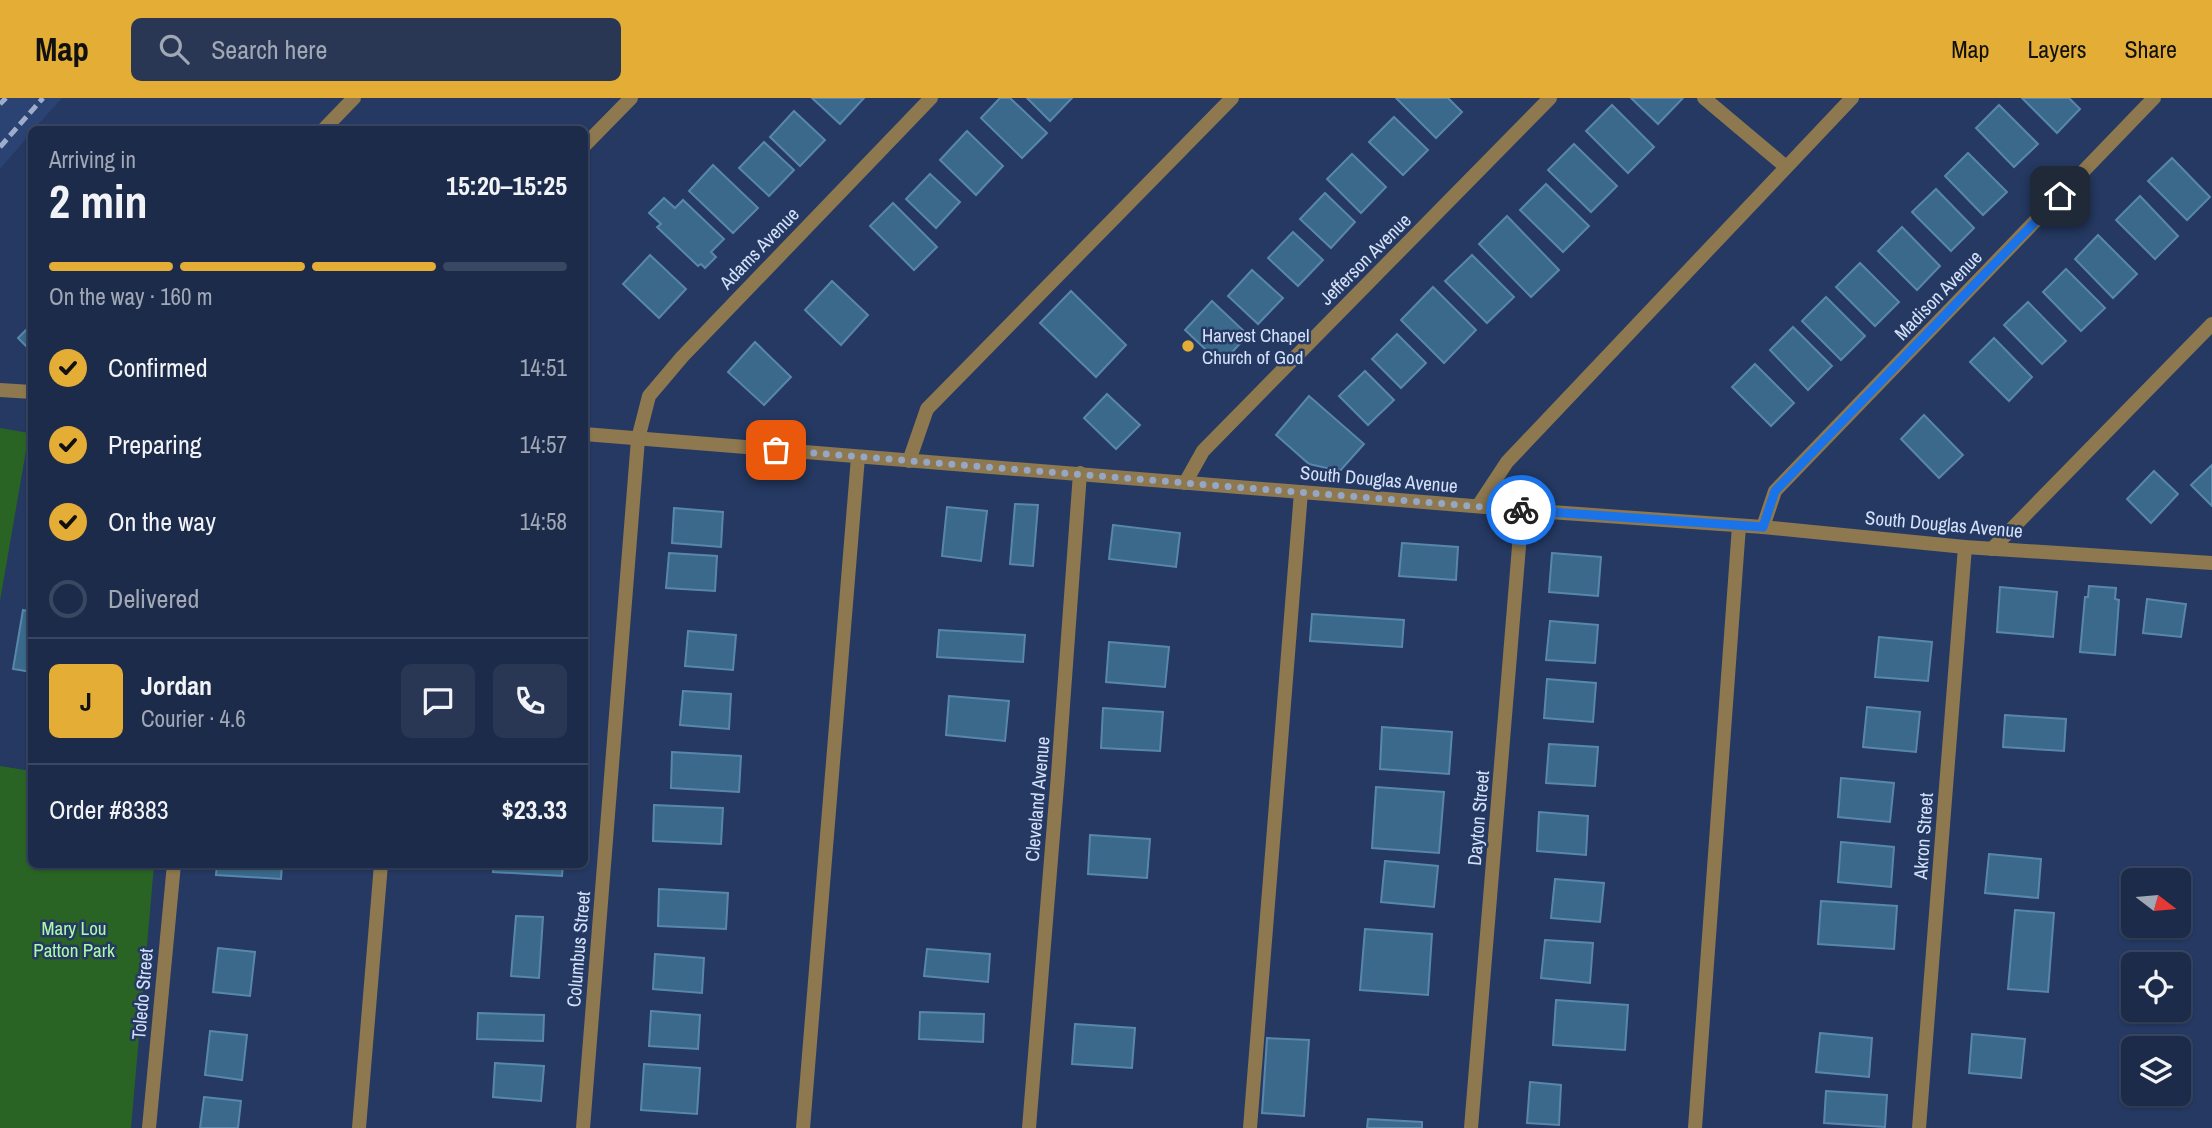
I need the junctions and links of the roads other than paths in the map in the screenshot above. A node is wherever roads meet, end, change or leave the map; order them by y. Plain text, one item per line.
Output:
1 (354, 98) edge
2 (631, 98) edge
3 (931, 98) edge
4 (1232, 98) edge
5 (1550, 98) edge
6 (1704, 98) edge
7 (1852, 98) edge
8 (2154, 98) edge
9 (327, 126) edge
10 (588, 142) edge
11 (1786, 167) junction
12 (2212, 324) edge
13 (0, 390) edge
14 (28, 392) edge
15 (588, 434) edge
16 (638, 439) junction
17 (858, 457) junction
18 (909, 461) junction
19 (1080, 473) junction
20 (1185, 483) junction
21 (1301, 492) junction
22 (1478, 506) junction
23 (1522, 510) junction
24 (1739, 526) junction
25 (1763, 527) junction
26 (1965, 547) junction
27 (1992, 549) junction
28 (2212, 563) edge
29 (174, 868) edge
30 (381, 868) edge
31 (149, 1128) edge
32 (359, 1128) edge
33 (583, 1128) edge
34 (803, 1128) edge
35 (1029, 1128) edge
36 (1250, 1128) edge
37 (1471, 1128) edge
38 (1695, 1128) edge
39 (1919, 1128) edge

1 - 9 street
2 - 10 street
3 - 16 street, Adams Avenue
4 - 18 street
5 - 20 street, Jefferson Avenue
6 - 11 street
7 - 11 street
8 - 25 street, Madison Avenue
11 - 22 street
12 - 27 street
13 - 14 street
15 - 16 street, South Douglas Avenue
16 - 17 street, South Douglas Avenue
16 - 33 street, Columbus Street
17 - 18 street, South Douglas Avenue
17 - 34 street
18 - 19 street, South Douglas Avenue
19 - 20 street, South Douglas Avenue
19 - 35 street, Cleveland Avenue
20 - 21 street, South Douglas Avenue
21 - 22 street, South Douglas Avenue
21 - 36 street
22 - 23 street, South Douglas Avenue
23 - 24 street, South Douglas Avenue
23 - 37 street, Dayton Street
24 - 25 street, South Douglas Avenue
24 - 38 street
25 - 26 street, South Douglas Avenue
26 - 27 street, South Douglas Avenue
26 - 39 street, Akron Street
27 - 28 street, South Douglas Avenue
29 - 31 street, Toledo Street
30 - 32 street

